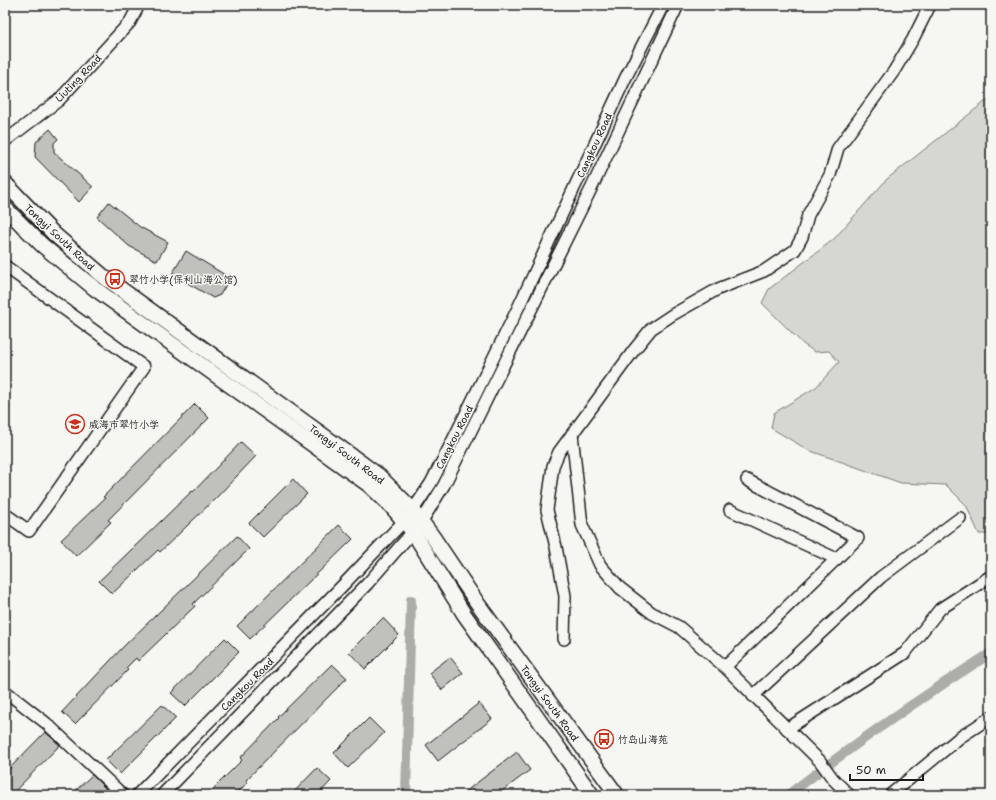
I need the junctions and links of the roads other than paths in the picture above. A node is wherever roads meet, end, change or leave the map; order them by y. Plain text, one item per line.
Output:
1 (139, 5) edge
2 (663, 5) edge
3 (678, 5) edge
4 (930, 5) edge
5 (5, 141) edge
6 (5, 183) edge
7 (5, 208) edge
8 (5, 266) edge
9 (572, 434) junction
10 (747, 480) dead end
11 (413, 510) junction
12 (730, 510) dead end
13 (5, 514) edge
14 (960, 518) dead end
15 (413, 525) junction
16 (836, 559) junction
17 (991, 576) edge
18 (564, 639) dead end
19 (725, 667) junction
20 (5, 691) edge
21 (754, 696) junction
22 (991, 717) edge
23 (787, 729) junction
24 (123, 795) edge
25 (137, 795) edge
26 (162, 795) edge
27 (592, 795) edge
28 (617, 795) edge
29 (849, 795) edge
30 (890, 795) edge

1 - 5 street, Liuting Road
2 - 11 street, Cangkou Road
3 - 15 street, Cangkou Road
4 - 9 street
6 - 11 main road, Tongyi South Road
7 - 15 main road, Tongyi South Road
8 - 13 street
9 - 18 street
9 - 19 street
10 - 16 street
11 - 15 main road, Tongyi South Road
12 - 16 street
14 - 21 street
15 - 25 street, Cangkou Road
15 - 26 street, Cangkou Road
15 - 27 main road, Tongyi South Road
15 - 28 main road, Tongyi South Road
16 - 19 street
17 - 23 street
19 - 21 street
20 - 24 street
21 - 23 street
22 - 30 street
23 - 29 street

